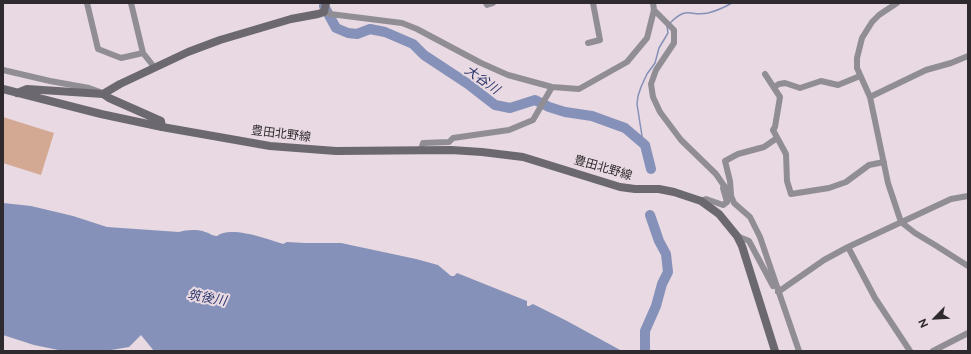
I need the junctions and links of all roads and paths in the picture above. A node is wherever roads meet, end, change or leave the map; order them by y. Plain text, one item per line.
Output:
1 (87, 3) edge
2 (131, 3) edge
3 (326, 3) edge
4 (486, 3) edge
5 (494, 3) edge
6 (593, 3) edge
7 (653, 3) edge
8 (897, 3) edge
9 (654, 10) junction
10 (324, 12) junction
11 (588, 43) dead end
12 (143, 53) junction
13 (968, 56) edge
14 (155, 68) junction
15 (3, 70) edge
16 (765, 74) dead end
17 (860, 76) junction
18 (552, 87) junction
19 (774, 87) junction
20 (3, 89) edge
21 (17, 93) junction
22 (103, 94) junction
23 (870, 97) junction
24 (162, 127) junction
25 (777, 138) junction
26 (421, 150) junction
27 (884, 162) junction
28 (722, 182) junction
29 (731, 196) junction
30 (968, 196) edge
31 (701, 201) junction
32 (901, 222) junction
33 (737, 236) junction
34 (848, 247) junction
35 (968, 266) edge
36 (778, 292) junction
37 (968, 333) edge
38 (775, 351) edge
39 (799, 351) edge
40 (910, 351) edge
41 (933, 351) edge

1 - 12 street
2 - 12 street
3 - 10 main road
4 - 5 street
6 - 11 street
7 - 9 street
8 - 17 street
9 - 18 street
9 - 28 street
10 - 14 main road
10 - 18 street
12 - 14 street
13 - 23 street
14 - 22 main road
15 - 22 street
16 - 19 street
17 - 19 street
17 - 23 street
18 - 26 street
19 - 25 street
20 - 21 main road, 豊田北野線
21 - 22 main road
21 - 24 main road, 豊田北野線
22 - 24 main road
23 - 27 street
24 - 26 main road, 豊田北野線
25 - 27 street
25 - 29 street
26 - 31 main road, 豊田北野線
27 - 32 street
28 - 29 street
28 - 31 street
29 - 36 street
30 - 32 street
31 - 33 main road, 豊田北野線
32 - 34 street
32 - 35 street
33 - 36 street
33 - 38 main road, 豊田北野線
34 - 36 street
34 - 40 street
36 - 39 street
37 - 41 street

